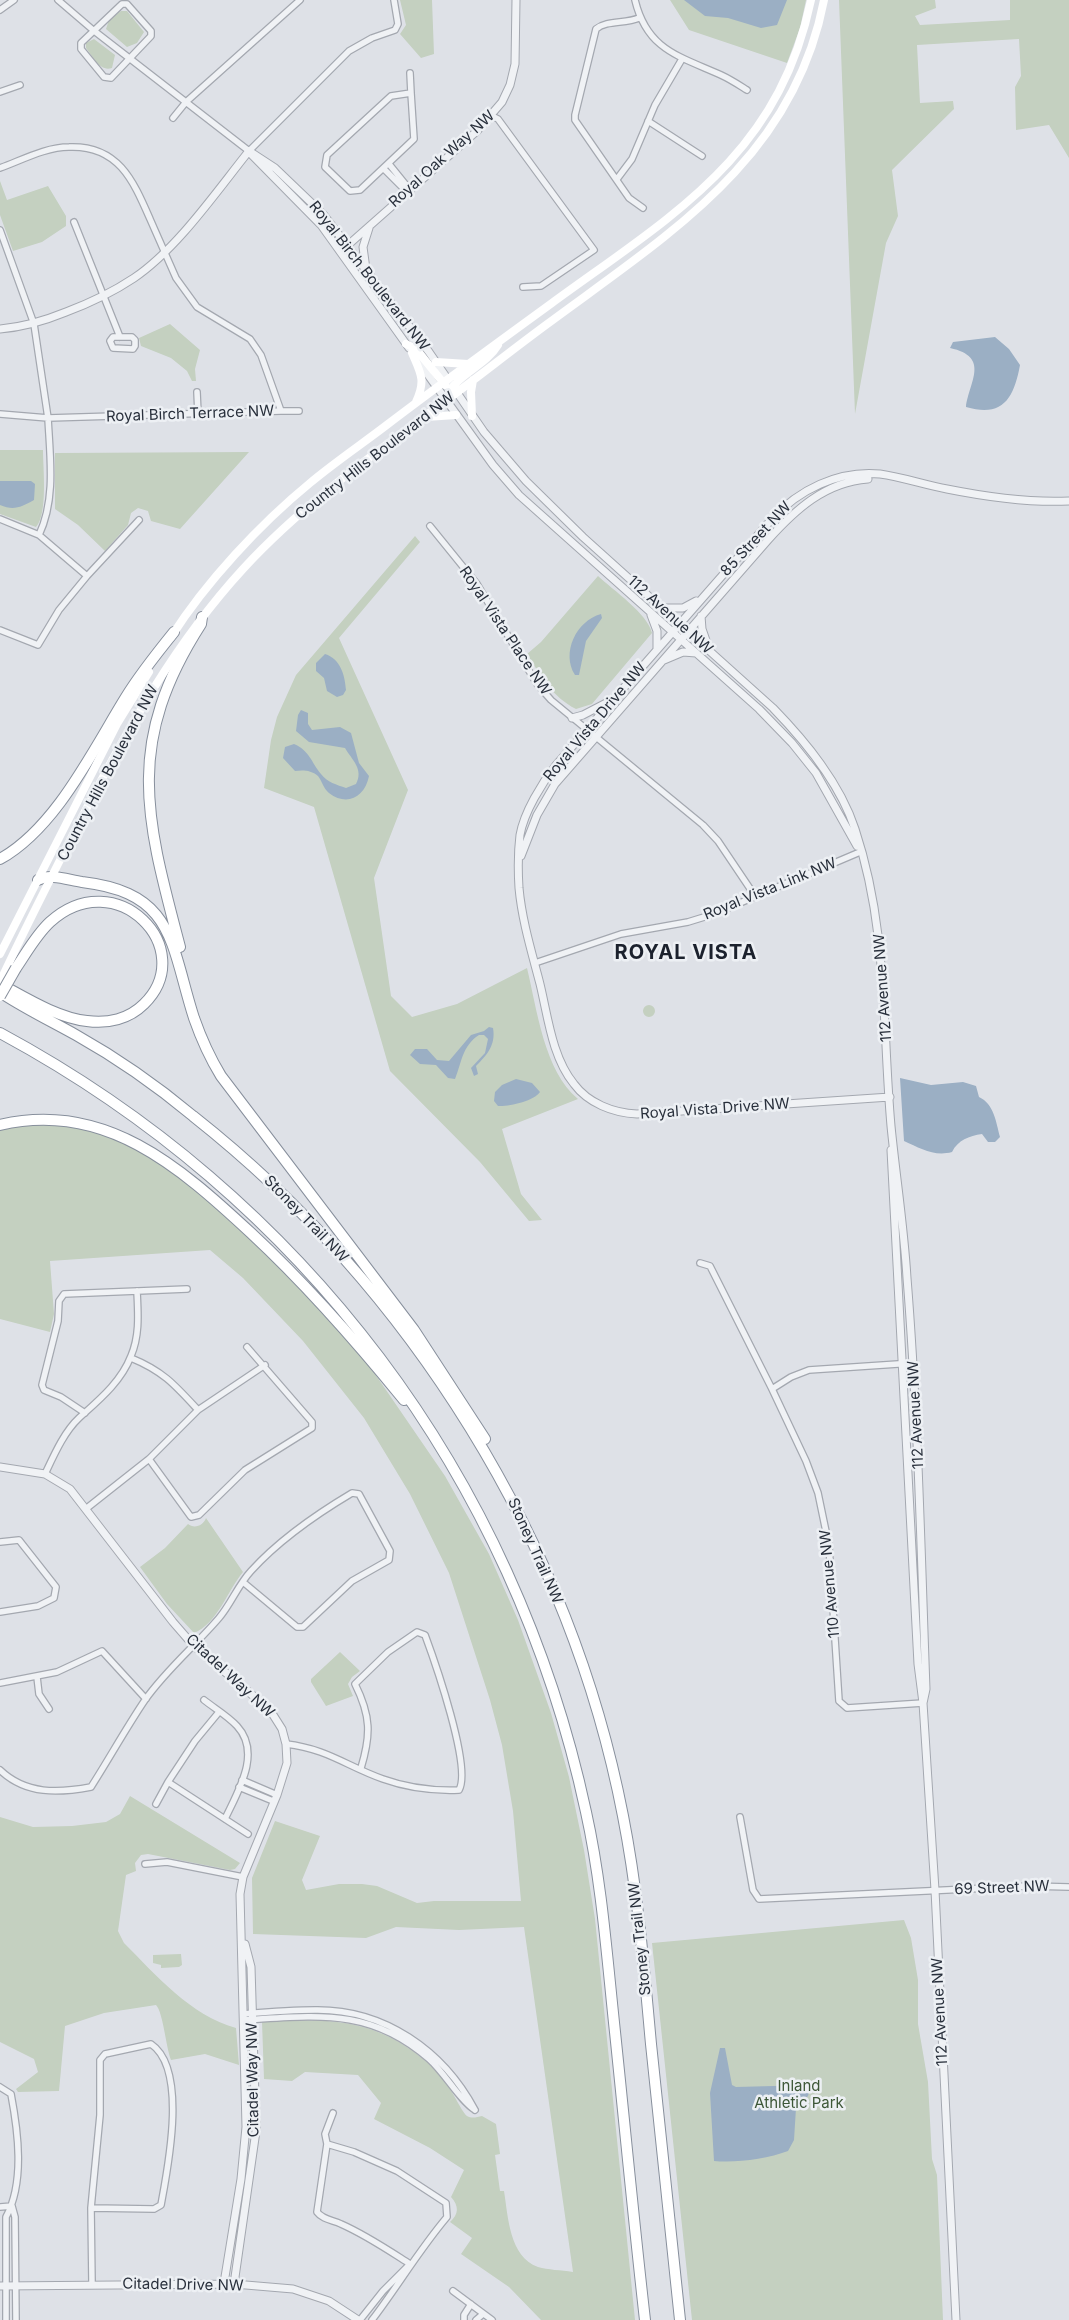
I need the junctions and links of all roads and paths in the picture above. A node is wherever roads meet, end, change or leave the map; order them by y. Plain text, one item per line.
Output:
1 (14, 0) edge
2 (58, 0) edge
3 (300, 0) edge
4 (394, 0) edge
5 (516, 0) edge
6 (635, 0) edge
7 (811, 0) edge
8 (824, 0) edge
9 (0, 10) edge
10 (639, 18) junction
11 (93, 30) junction
12 (129, 58) junction
13 (682, 59) junction
14 (410, 73) dead end
15 (20, 85) dead end
16 (747, 90) dead end
17 (0, 92) edge
18 (411, 93) junction
19 (186, 102) junction
20 (492, 116) junction
21 (173, 118) dead end
22 (648, 121) junction
23 (249, 152) junction
24 (702, 156) dead end
25 (387, 166) junction
26 (0, 168) edge
27 (617, 179) junction
28 (408, 190) junction
29 (643, 208) dead end
30 (74, 222) dead end
31 (372, 223) junction
32 (0, 230) edge
33 (348, 245) junction
34 (164, 251) junction
35 (366, 269) junction
36 (523, 287) dead end
37 (105, 296) junction
38 (34, 324) junction
39 (0, 329) edge
40 (120, 337) dead end
41 (406, 344) junction
42 (498, 344) junction
43 (412, 353) junction
44 (436, 362) junction
45 (468, 364) junction
46 (473, 380) junction
47 (442, 383) junction
48 (453, 390) junction
49 (197, 392) dead end
50 (446, 401) junction
51 (416, 402) junction
52 (299, 411) dead end
53 (281, 412) junction
54 (0, 414) edge
55 (198, 414) junction
56 (456, 415) junction
57 (472, 416) junction
58 (424, 417) junction
59 (48, 418) junction
60 (906, 480) junction
61 (1069, 501) edge
62 (0, 519) edge
63 (139, 520) dead end
64 (430, 526) dead end
65 (39, 535) junction
66 (87, 576) junction
67 (699, 601) junction
68 (664, 608) junction
69 (648, 610) junction
70 (701, 616) junction
71 (202, 617) junction
72 (680, 623) junction
73 (0, 630) edge
74 (688, 631) junction
75 (174, 632) junction
76 (672, 632) junction
77 (681, 640) junction
78 (657, 649) junction
79 (709, 649) junction
80 (696, 653) junction
81 (662, 661) junction
82 (611, 701) junction
83 (572, 718) junction
84 (586, 730) junction
85 (594, 737) junction
86 (860, 852) junction
87 (520, 858) junction
88 (0, 859) edge
89 (52, 877) junction
90 (38, 880) junction
91 (754, 896) junction
92 (0, 954) edge
93 (535, 963) junction
94 (12, 967) junction
95 (184, 980) junction
96 (0, 983) edge
97 (0, 992) edge
98 (0, 996) edge
99 (0, 1033) edge
100 (890, 1097) junction
101 (0, 1124) edge
102 (891, 1127) junction
103 (700, 1263) dead end
104 (187, 1290) dead end
105 (137, 1291) junction
106 (246, 1346) dead end
107 (131, 1358) junction
108 (913, 1363) junction
109 (902, 1364) junction
110 (265, 1365) junction
111 (772, 1389) junction
112 (417, 1408) junction
113 (198, 1410) junction
114 (85, 1413) junction
115 (149, 1459) junction
116 (0, 1467) edge
117 (45, 1474) junction
118 (86, 1508) junction
119 (530, 1532) junction
120 (0, 1542) edge
121 (243, 1582) junction
122 (0, 1612) edge
123 (194, 1645) junction
124 (37, 1677) junction
125 (0, 1683) edge
126 (146, 1699) junction
127 (204, 1700) dead end
128 (923, 1703) junction
129 (49, 1709) dead end
130 (219, 1712) junction
131 (286, 1744) junction
132 (361, 1768) junction
133 (0, 1770) edge
134 (242, 1780) junction
135 (168, 1782) junction
136 (239, 1787) junction
137 (275, 1798) junction
138 (156, 1804) dead end
139 (740, 1817) dead end
140 (226, 1819) junction
141 (248, 1834) dead end
142 (145, 1864) dead end
143 (243, 1877) junction
144 (1069, 1887) edge
145 (935, 1890) junction
146 (243, 1936) junction
147 (252, 2016) junction
148 (243, 2017) junction
149 (256, 2076) junction
150 (246, 2077) junction
151 (0, 2087) edge
152 (333, 2113) dead end
153 (327, 2144) junction
154 (241, 2179) junction
155 (250, 2180) junction
156 (0, 2206) edge
157 (12, 2206) junction
158 (92, 2208) junction
159 (410, 2264) junction
160 (224, 2283) junction
161 (92, 2284) junction
162 (234, 2284) junction
163 (3, 2286) edge
164 (16, 2286) junction
165 (453, 2291) dead end
166 (471, 2304) junction
167 (483, 2314) junction
168 (6, 2320) edge
169 (16, 2320) edge
170 (359, 2320) edge
171 (372, 2320) edge
172 (464, 2320) edge
173 (476, 2320) edge
174 (492, 2320) edge
175 (644, 2320) edge
176 (680, 2320) edge
177 (956, 2320) edge

1 - 9 street
2 - 11 street, Royal Birch Boulevard NW
3 - 19 street
4 - 23 street
5 - 20 street, Royal Oak Way NW
6 - 10 street
7 - 42 main road, Country Hills Boulevard NW
8 - 46 main road, Country Hills Boulevard NW
10 - 13 street
10 - 27 street
11 - 12 street, Royal Birch Boulevard NW
11 - 12 street
11 - 12 street
12 - 19 street, Royal Birch Boulevard NW
13 - 16 street
13 - 22 street
14 - 18 street
15 - 17 street
18 - 25 street
18 - 25 street
19 - 21 street
19 - 23 street, Royal Birch Boulevard NW
20 - 28 street, Royal Oak Way NW
20 - 36 street
22 - 24 street
22 - 27 street
23 - 33 street, Royal Birch Boulevard NW
23 - 34 street
23 - 41 street, Royal Birch Boulevard NW
25 - 28 street
26 - 34 street, Royal Birch Terrace NW
27 - 29 street
28 - 31 street, Royal Oak Way NW
30 - 37 street
31 - 33 street, Royal Oak Way NW
31 - 35 street
32 - 38 street
33 - 35 street, Royal Birch Boulevard NW
34 - 37 street
34 - 53 street, Royal Birch Terrace NW
35 - 44 street, Royal Birch Boulevard NW
37 - 38 street
37 - 40 street
38 - 39 street
38 - 59 street
41 - 43 street, Royal Birch Boulevard NW
41 - 47 main road
42 - 45 main road, Country Hills Boulevard NW
42 - 48 main road
43 - 47 street, Royal Birch Boulevard NW
43 - 51 main road
44 - 45 main road
44 - 47 street, Royal Birch Boulevard NW
45 - 47 main road, Country Hills Boulevard NW
46 - 48 main road, Country Hills Boulevard NW
46 - 57 main road
47 - 48 main road
47 - 50 street, Royal Birch Boulevard NW
47 - 51 main road, Country Hills Boulevard NW
48 - 50 main road
48 - 57 street, 112 Avenue NW
49 - 55 street
50 - 56 street, 112 Avenue NW
50 - 58 main road, Country Hills Boulevard NW
51 - 75 main road, Country Hills Boulevard NW
52 - 53 street
53 - 55 street, Royal Birch Terrace NW
54 - 59 street, Royal Birch Terrace NW
55 - 59 street, Royal Birch Terrace NW
56 - 58 main road
56 - 69 street, 112 Avenue NW
57 - 68 street, 112 Avenue NW
58 - 71 main road, Country Hills Boulevard NW
59 - 65 street
60 - 61 street, 85 Street NW
60 - 67 street, 85 Street NW
60 - 70 street, 85 Street NW
62 - 65 street
63 - 66 street
64 - 83 street, Royal Vista Place NW
65 - 66 street
66 - 73 street
67 - 68 street
67 - 72 street, 85 Street NW
68 - 72 street, 112 Avenue NW
69 - 76 street, 112 Avenue NW
69 - 78 street
70 - 74 street, 85 Street NW
70 - 79 street
71 - 89 main road, Country Hills Boulevard NW
71 - 95 highway
72 - 74 street, 112 Avenue NW
72 - 76 street, Royal Vista Drive NW
74 - 77 street, Royal Vista Drive NW
74 - 79 street, 112 Avenue NW
75 - 88 highway
75 - 90 main road, Country Hills Boulevard NW
76 - 77 street, 112 Avenue NW
76 - 78 street, Royal Vista Drive NW
77 - 80 street, 112 Avenue NW
77 - 81 street, Royal Vista Drive NW
78 - 82 street, Royal Vista Drive NW
79 - 86 street, 112 Avenue NW
80 - 81 street
80 - 86 street, 112 Avenue NW
81 - 85 street, Royal Vista Drive NW
82 - 83 street
82 - 84 street, Royal Vista Drive NW
83 - 84 street, Royal Vista Place NW
84 - 85 street, Royal Vista Place NW
84 - 87 street, Royal Vista Drive NW
85 - 87 street, Royal Vista Drive NW
85 - 91 street, Royal Vista Place NW
86 - 91 street, Royal Vista Link NW
86 - 100 street, 112 Avenue NW
87 - 93 street, Royal Vista Drive NW
89 - 90 highway
89 - 94 main road, Country Hills Boulevard NW
89 - 95 highway
90 - 92 main road, Country Hills Boulevard NW
91 - 93 street, Royal Vista Link NW
93 - 100 street, Royal Vista Drive NW
94 - 96 main road, Country Hills Boulevard NW
94 - 96 highway
94 - 98 highway, bridge
95 - 119 highway
97 - 119 highway, Stoney Trail NW
99 - 112 highway
100 - 102 street, 112 Avenue NW
101 - 112 highway
102 - 108 street, 112 Avenue NW
102 - 109 street, 112 Avenue NW
103 - 111 street, 110 Avenue NW
104 - 105 street
105 - 107 street
105 - 114 street
106 - 110 street
107 - 113 street
107 - 114 street
108 - 109 street
108 - 128 street, 112 Avenue NW
109 - 111 street
109 - 128 street, 112 Avenue NW
110 - 113 street
110 - 115 street
111 - 128 street, 110 Avenue NW
112 - 175 highway
113 - 115 street
114 - 117 street
115 - 118 street
116 - 117 street, Citadel Way NW
117 - 118 street, Citadel Way NW
118 - 123 street, Citadel Way NW
119 - 176 highway, Stoney Trail NW
120 - 122 street
121 - 121 street
121 - 123 street
123 - 126 street
123 - 131 street, Citadel Way NW
124 - 125 street
124 - 126 street
124 - 129 street
126 - 133 street
127 - 130 street
128 - 145 street, 112 Avenue NW
130 - 134 street
130 - 135 street
131 - 132 street
131 - 137 street, Citadel Way NW
132 - 132 street
134 - 136 street
134 - 137 street
135 - 138 street
135 - 140 street
136 - 137 street
136 - 140 street
137 - 143 street, Citadel Way NW
139 - 145 street, 69 Street NW
140 - 141 street
142 - 143 street
143 - 146 street, Citadel Way NW
144 - 145 street, 69 Street NW
145 - 177 street, 112 Avenue NW
146 - 147 street, Citadel Way NW
146 - 148 street, Citadel Way NW
147 - 147 street
147 - 148 street
147 - 149 street, Citadel Way NW
148 - 150 street, Citadel Way NW
149 - 150 street
149 - 155 street, Citadel Way NW
150 - 154 street, Citadel Way NW
151 - 157 street
152 - 153 street
153 - 159 street
153 - 159 street
154 - 155 street
154 - 160 street, Citadel Way NW
155 - 162 street, Citadel Way NW
156 - 157 street
157 - 163 street
157 - 164 street
158 - 158 street
158 - 161 street
159 - 170 street
159 - 171 street
160 - 161 street, Citadel Drive NW
160 - 162 street, Citadel Drive NW
161 - 164 street, Citadel Drive NW
162 - 170 street, Citadel Drive NW
163 - 164 street, Citadel Drive NW
163 - 168 street
164 - 169 street
165 - 166 street
166 - 167 street
166 - 172 street
167 - 173 street
167 - 174 street

